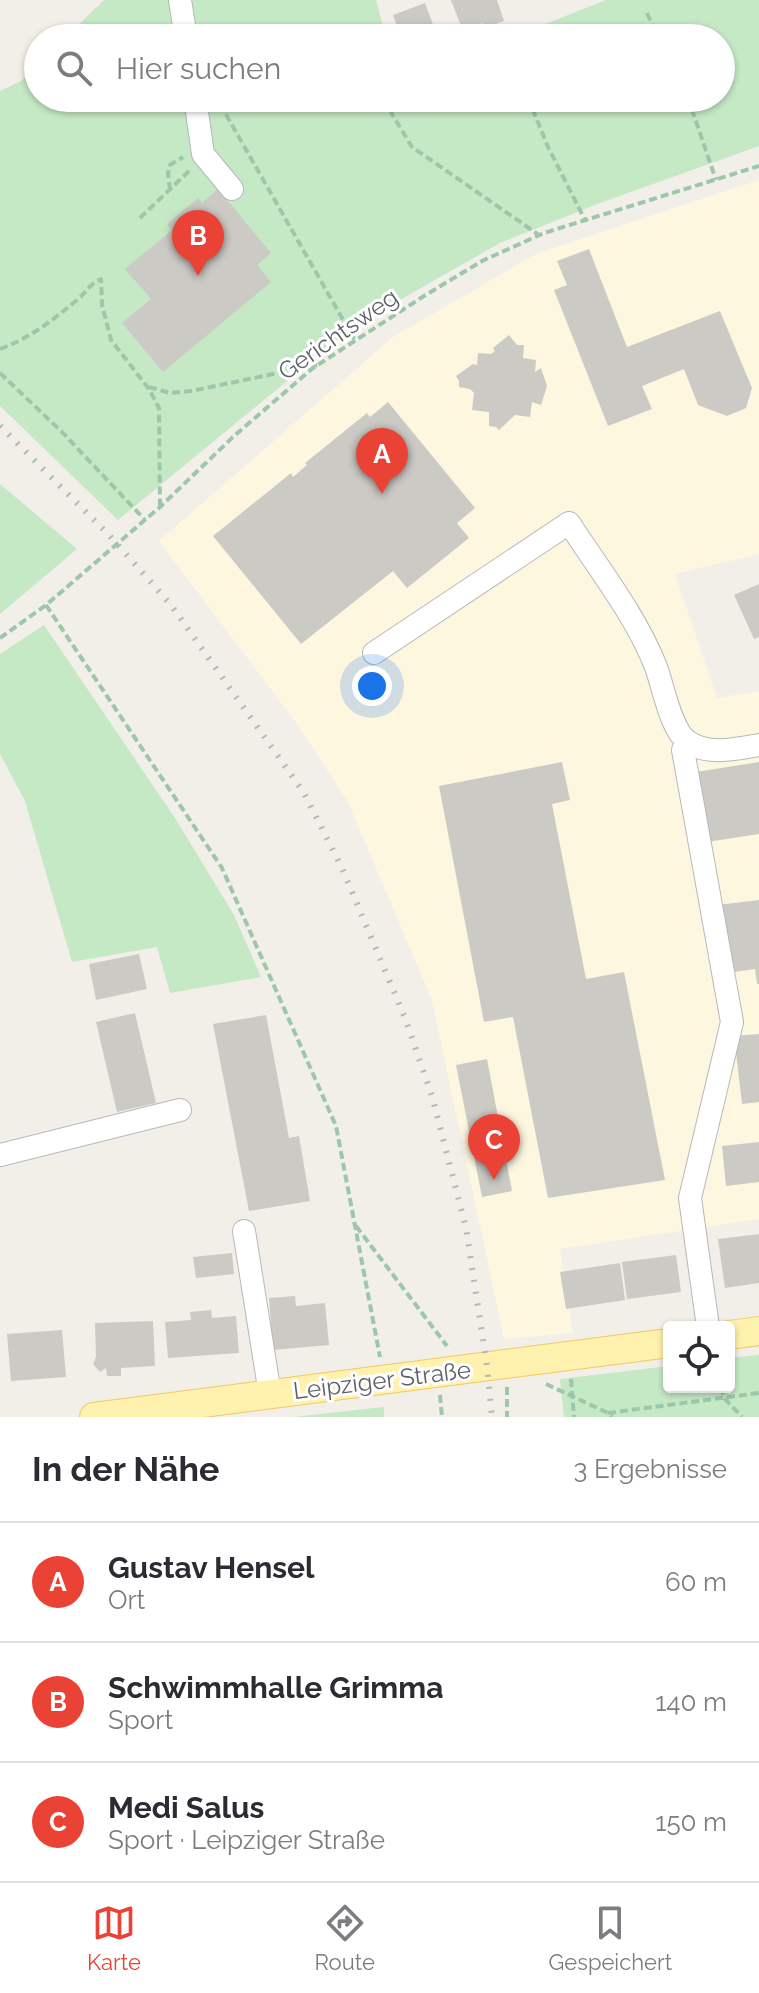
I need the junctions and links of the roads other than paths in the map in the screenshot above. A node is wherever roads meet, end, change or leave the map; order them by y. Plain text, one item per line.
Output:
1 (180, 0) edge
2 (184, 24) edge
3 (197, 112) edge
4 (232, 189) dead end
5 (374, 653) dead end
6 (687, 742) junction
7 (759, 745) edge
8 (180, 1110) dead end
9 (0, 1155) edge
10 (244, 1231) dead end
11 (707, 1321) edge
12 (759, 1331) edge
13 (735, 1334) edge
14 (663, 1344) edge
15 (270, 1394) junction
16 (94, 1417) edge

1 - 2 lane
3 - 4 lane
5 - 6 lane
6 - 7 lane
6 - 11 lane
8 - 9 lane
10 - 15 lane
12 - 13 main road
14 - 15 main road, Leipziger Straße
15 - 16 main road, Leipziger Straße

